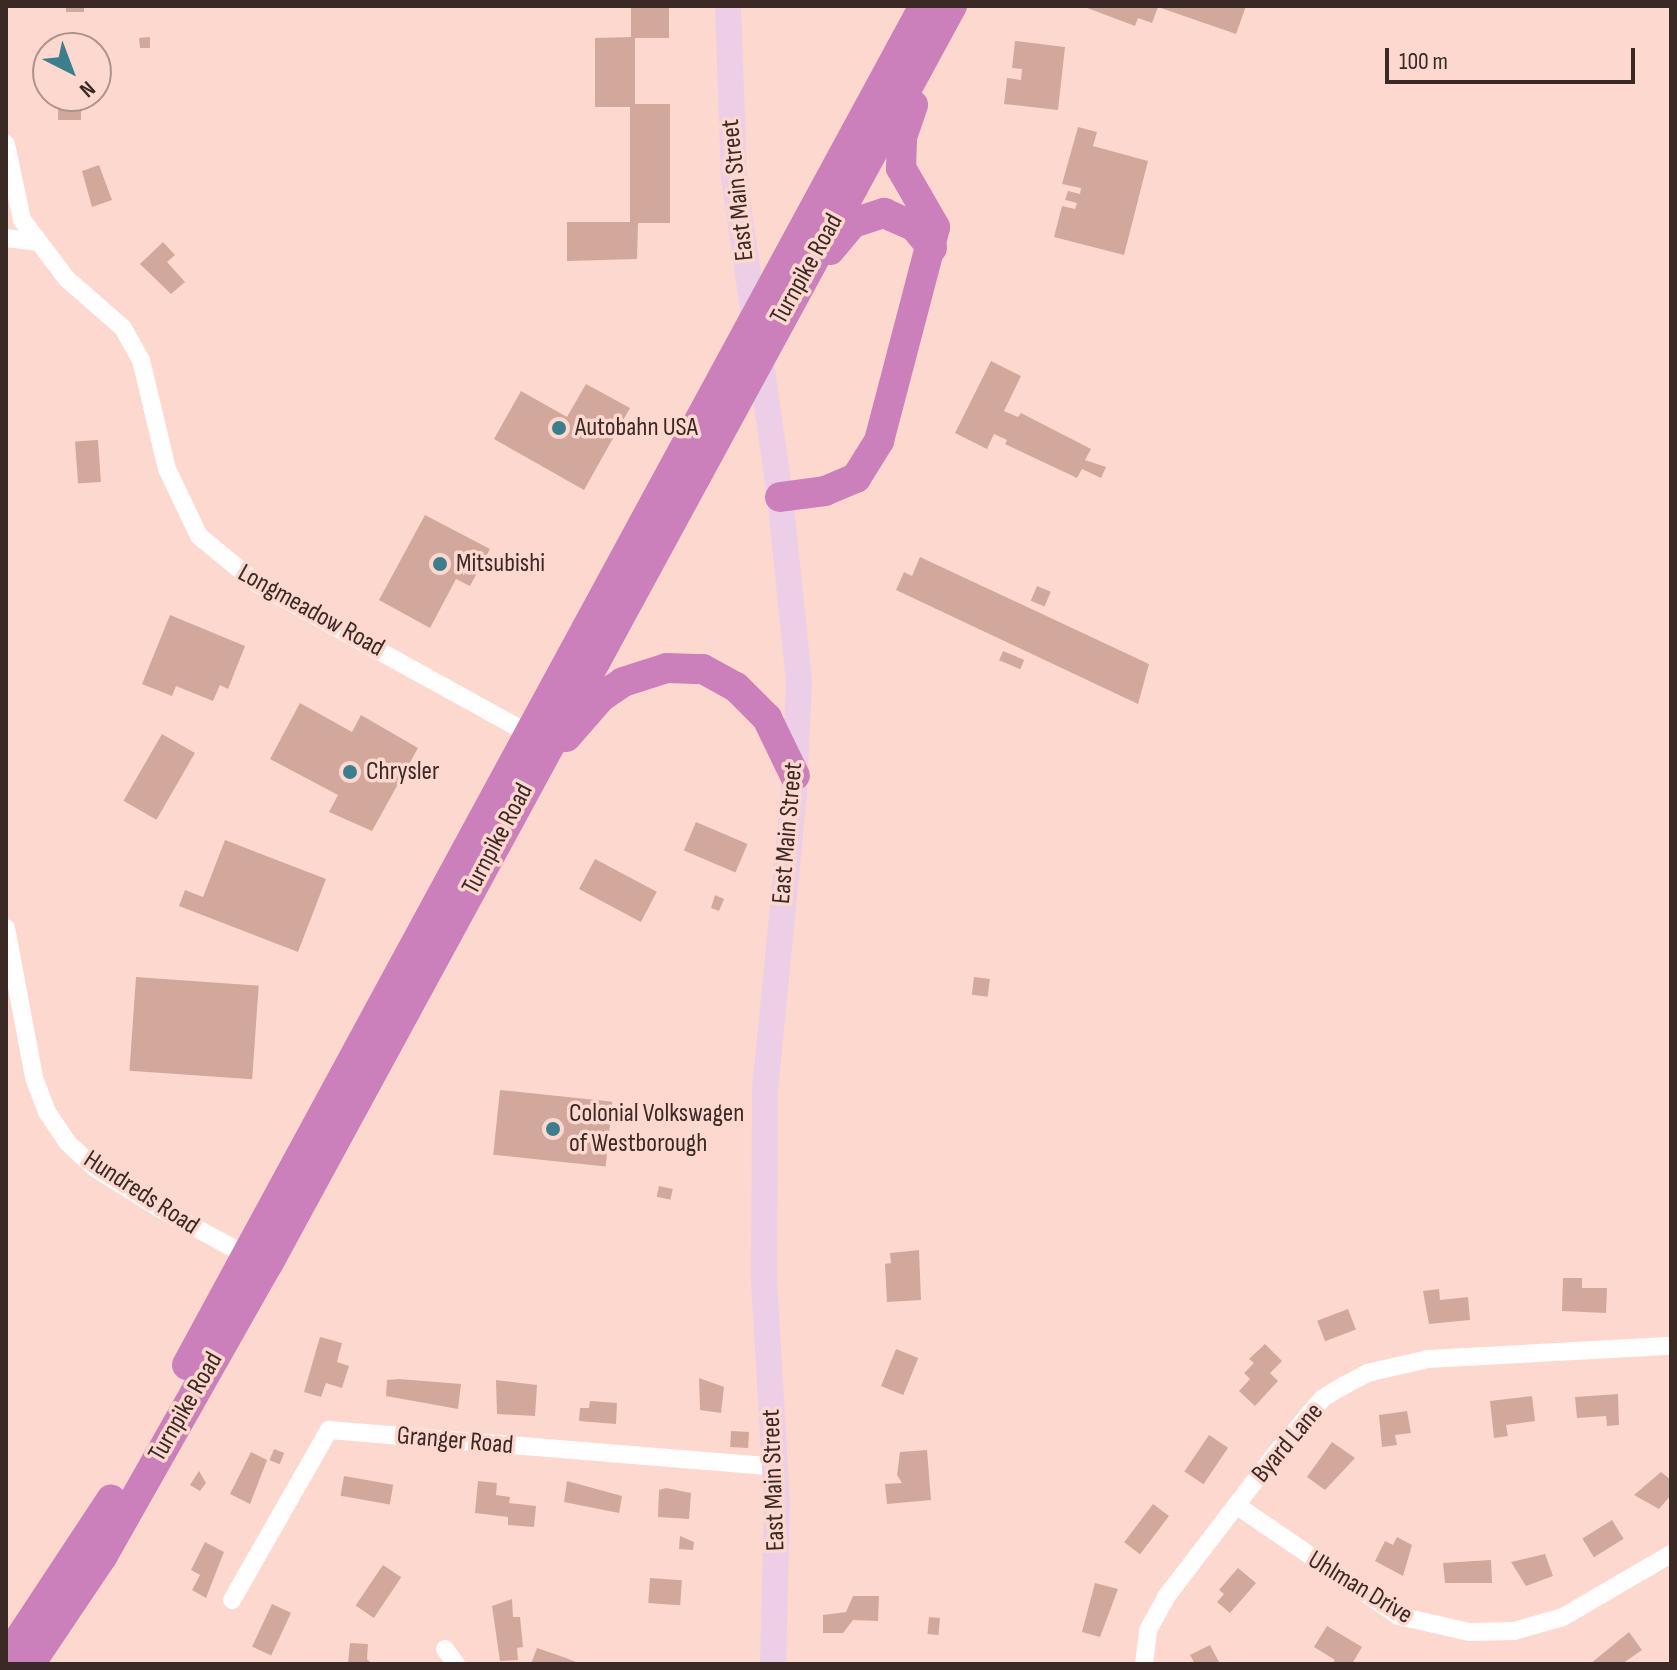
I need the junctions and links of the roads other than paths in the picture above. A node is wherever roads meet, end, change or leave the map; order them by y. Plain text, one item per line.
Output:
1 (728, 6) edge
2 (952, 6) edge
3 (922, 8) edge
4 (931, 48) junction
5 (6, 144) edge
6 (6, 238) edge
7 (37, 242) junction
8 (932, 248) junction
9 (789, 287) junction
10 (780, 497) junction
11 (529, 734) junction
12 (533, 774) junction
13 (795, 776) junction
14 (6, 928) edge
15 (246, 1255) junction
16 (1671, 1346) edge
17 (776, 1467) junction
18 (1236, 1505) junction
19 (1671, 1554) edge
20 (232, 1600) dead end
21 (6, 1659) edge
22 (30, 1664) edge
23 (773, 1664) edge
24 (1144, 1664) edge

1 - 10 main road, East Main Street
2 - 4 highway, Turnpike Road
3 - 9 highway, Turnpike Road
4 - 8 highway
4 - 9 highway, Turnpike Road
5 - 7 street, Longmeadow Road
6 - 7 street
7 - 11 street, Longmeadow Road
8 - 9 highway
8 - 10 highway
9 - 11 highway, Turnpike Road
9 - 12 highway, Turnpike Road
10 - 13 main road, East Main Street
11 - 15 highway, Turnpike Road
12 - 13 highway
12 - 22 highway, Turnpike Road
13 - 17 main road, East Main Street
14 - 15 street, Hundreds Road
15 - 21 highway, Turnpike Road
16 - 18 street, Byard Lane
17 - 20 street, Granger Road
17 - 23 main road, East Main Street
18 - 19 street, Uhlman Drive
18 - 24 street, Byard Lane

